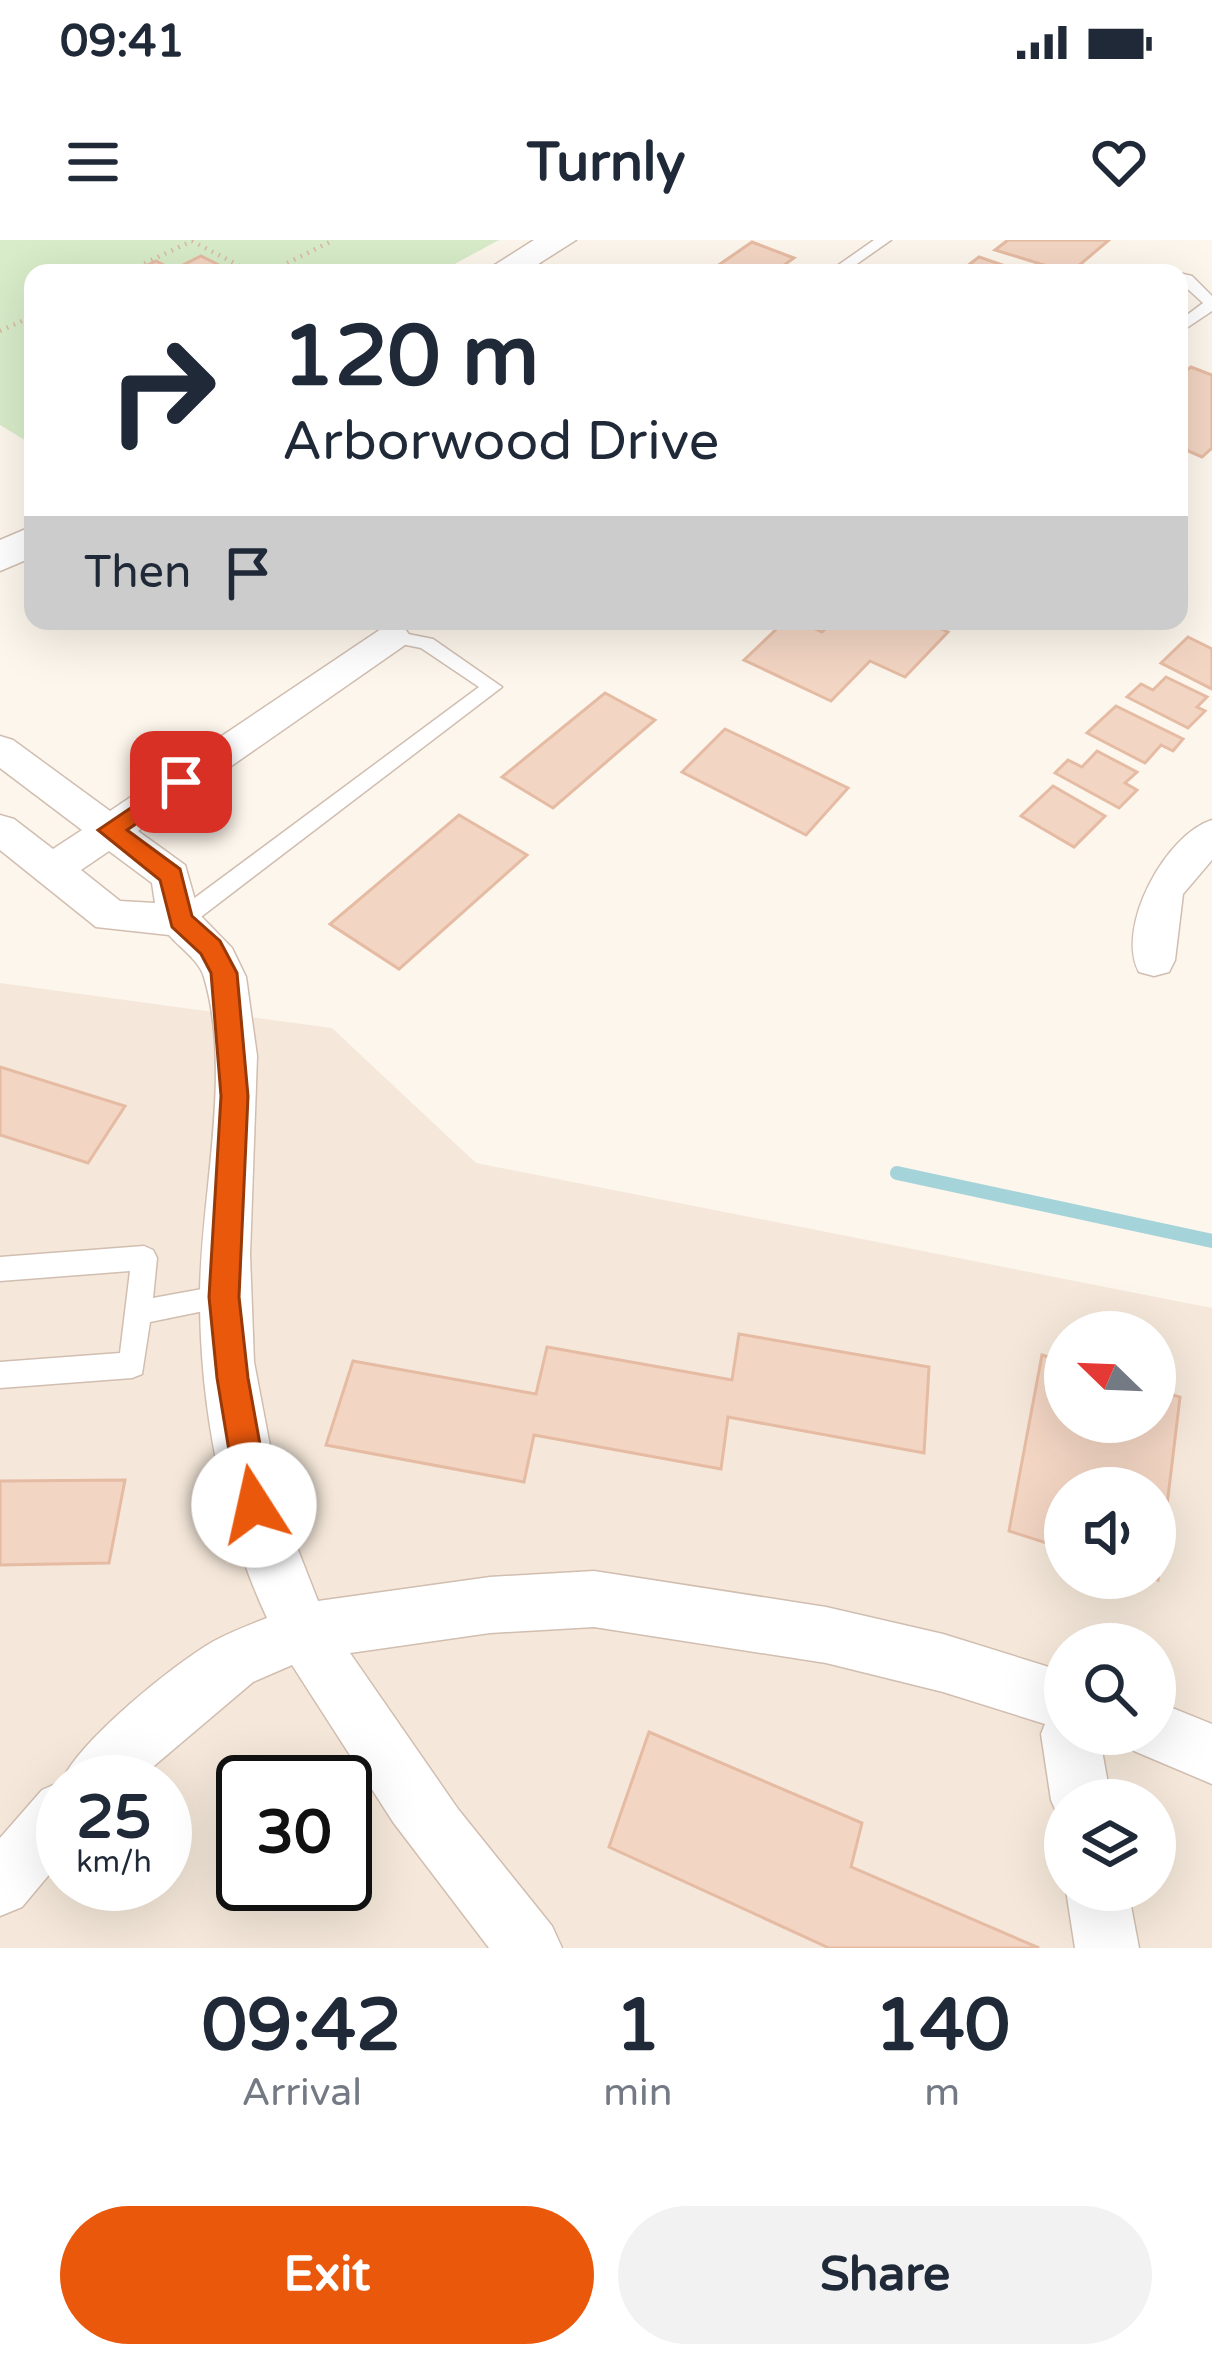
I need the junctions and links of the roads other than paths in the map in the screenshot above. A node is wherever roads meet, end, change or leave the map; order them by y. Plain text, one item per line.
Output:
1 (559, 240) edge
2 (884, 240) edge
3 (528, 264) edge
4 (848, 264) edge
5 (1188, 280) edge
6 (1188, 321) edge
7 (393, 637) joint
8 (0, 748) edge
9 (0, 830) edge
10 (110, 830) junction
11 (1212, 834) edge
12 (52, 870) junction
13 (181, 920) junction
14 (1154, 960) dead end
15 (0, 1269) edge
16 (224, 1297) junction
17 (140, 1312) junction
18 (0, 1375) edge
19 (302, 1630) junction
20 (1044, 1696) edge
21 (1176, 1739) edge
22 (1212, 1754) edge
23 (121, 1755) edge
24 (36, 1843) edge
25 (0, 1885) edge
26 (1100, 1911) edge
27 (530, 1948) edge
28 (1107, 1948) edge

1 - 3 street
2 - 4 lane
5 - 6 lane
7 - 10 street
7 - 13 lane
8 - 10 street
9 - 12 street
10 - 12 street
10 - 13 street
11 - 14 street
12 - 13 street
13 - 16 street
15 - 17 lane
16 - 17 lane
16 - 19 street
17 - 18 lane
19 - 20 street
19 - 23 street
19 - 27 street
21 - 22 street
24 - 25 street
26 - 28 street

